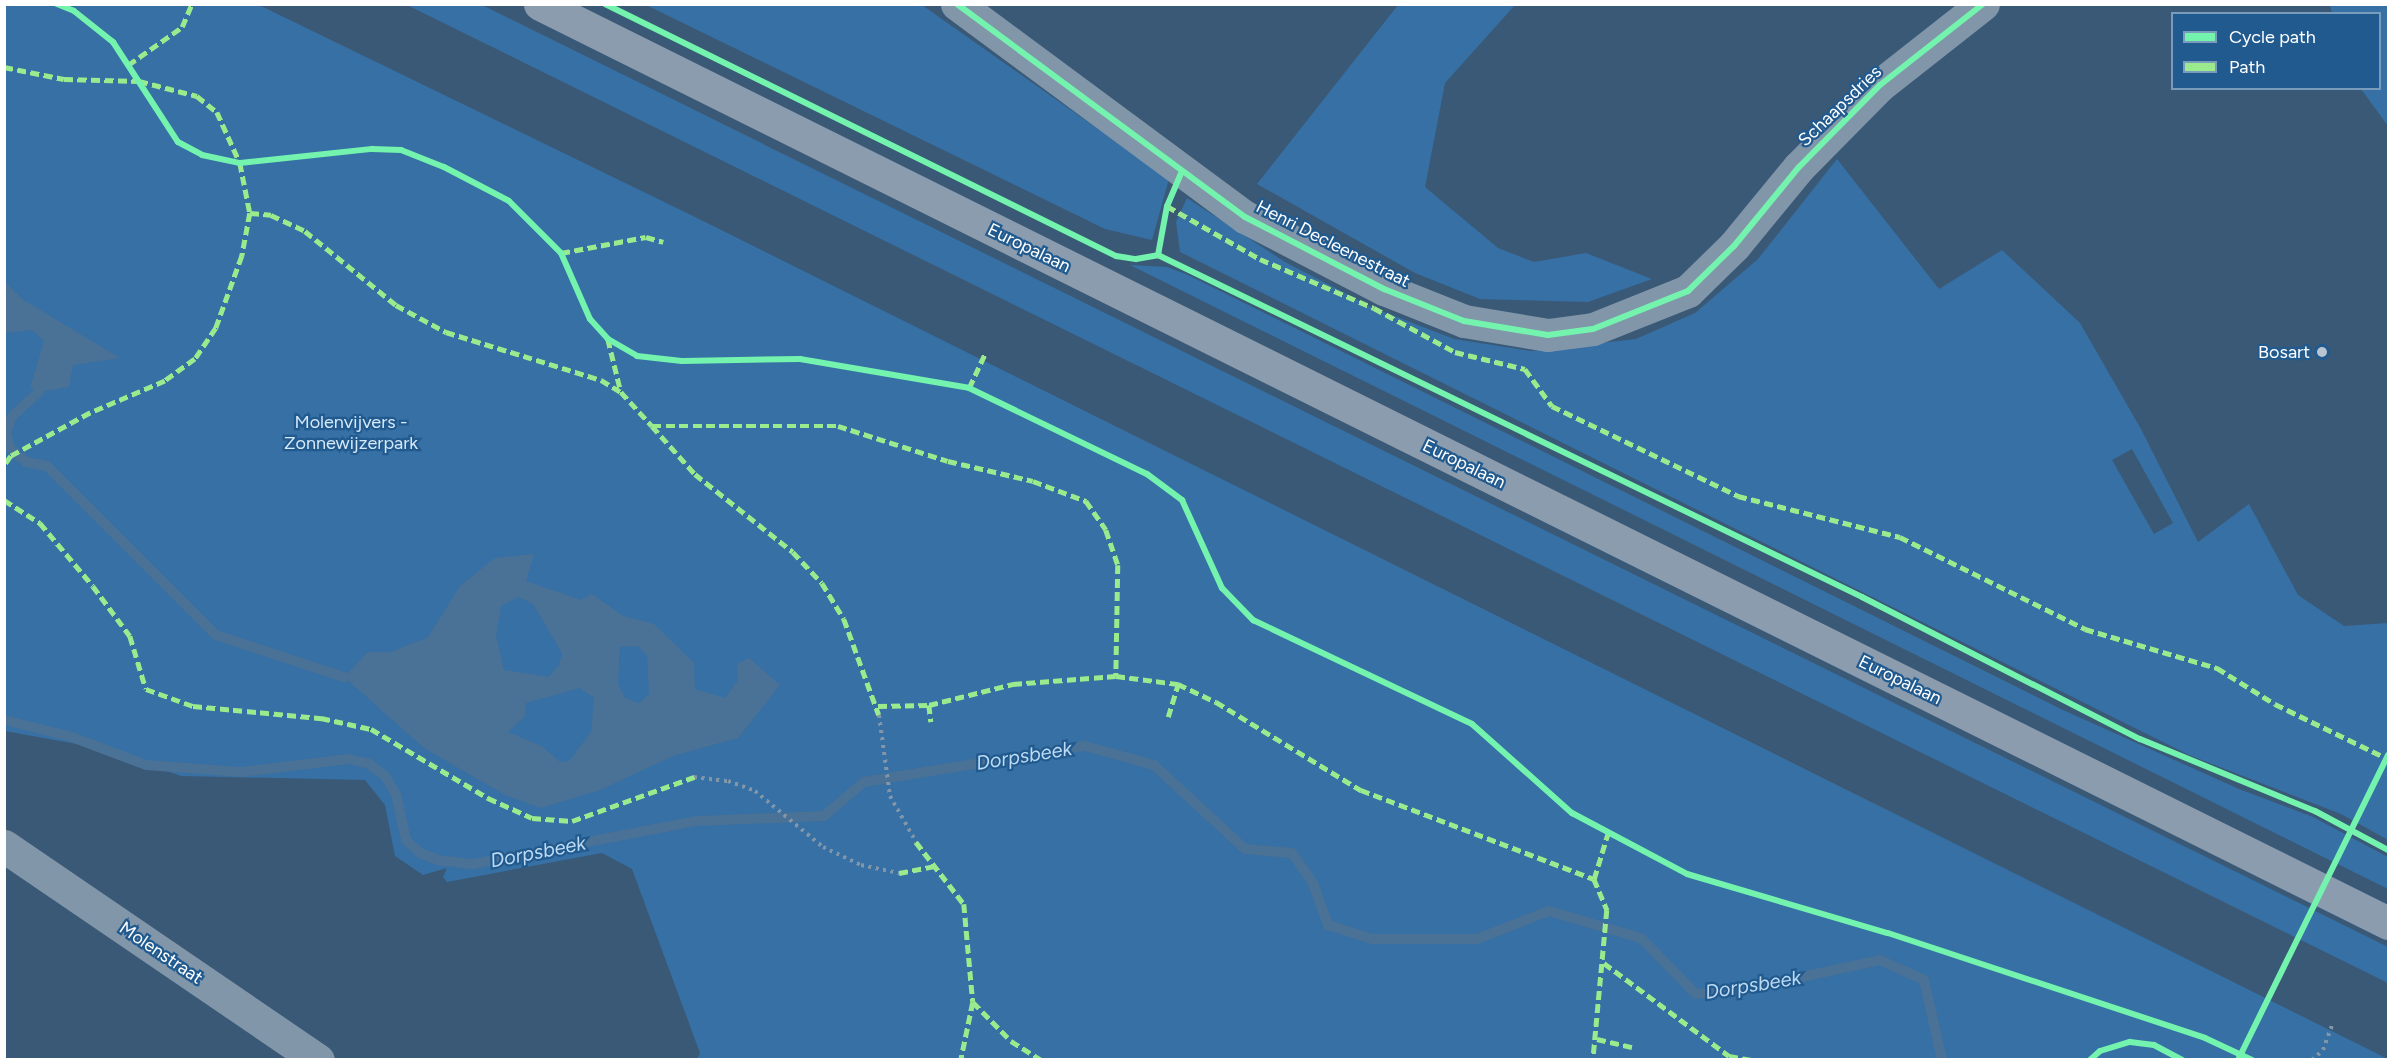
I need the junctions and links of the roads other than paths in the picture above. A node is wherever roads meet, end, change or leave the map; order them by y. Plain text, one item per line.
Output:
1 (540, 4) edge
2 (957, 4) edge
3 (1983, 4) edge
4 (1734, 246) joint
5 (4, 846) edge
6 (2388, 923) edge
7 (318, 1059) edge

1 - 6 main road, Europalaan
2 - 4 street, Henri Decleenestraat
3 - 4 street, Schaapsdries
5 - 7 street, Molenstraat

